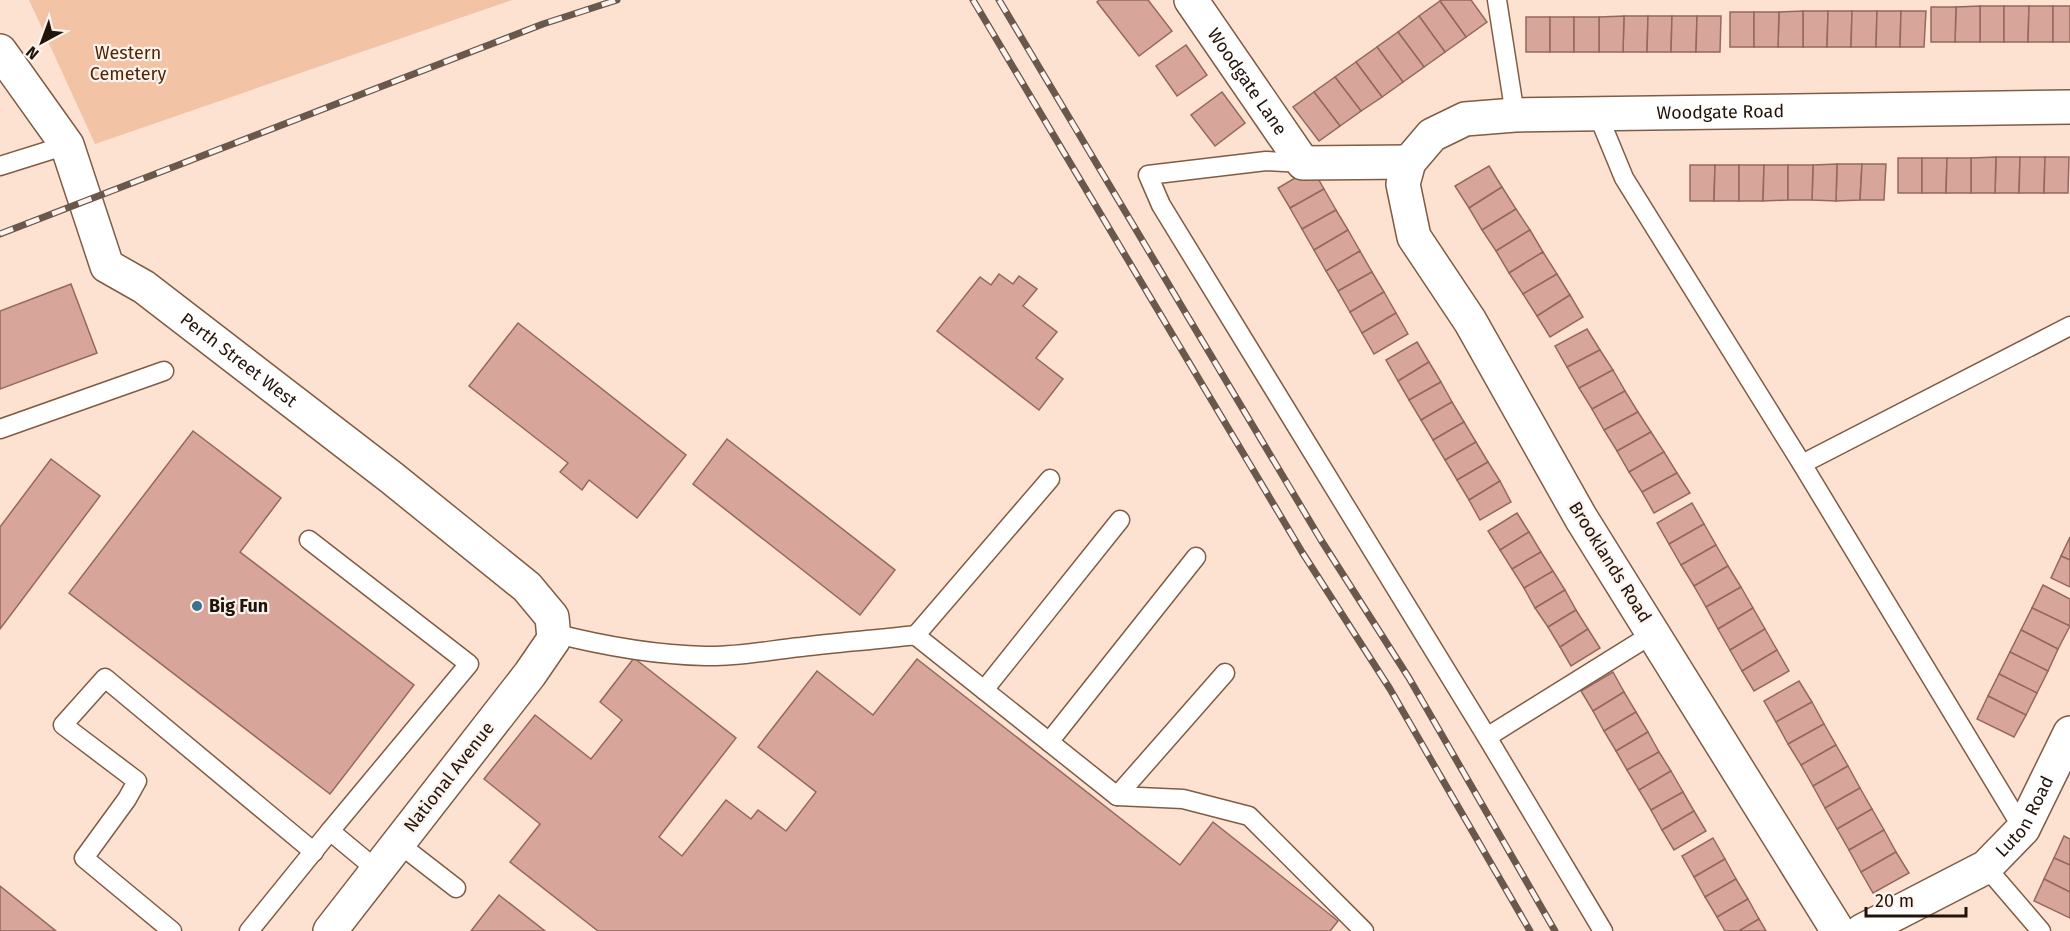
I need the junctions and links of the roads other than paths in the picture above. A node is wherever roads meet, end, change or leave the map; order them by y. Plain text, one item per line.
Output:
1 (1191, 0) edge
2 (1497, 0) edge
3 (0, 51) edge
4 (2070, 107) edge
5 (1515, 115) junction
6 (1598, 115) junction
7 (67, 145) junction
8 (1303, 163) junction
9 (0, 166) edge
10 (1406, 173) junction
11 (2070, 326) edge
12 (164, 371) dead end
13 (0, 429) edge
14 (1802, 464) junction
15 (1050, 479) dead end
16 (1119, 520) dead end
17 (309, 540) dead end
18 (1196, 557) dead end
19 (552, 625) junction
20 (1654, 633) junction
21 (915, 636) junction
22 (1225, 673) dead end
23 (984, 690) junction
24 (2070, 733) edge
25 (1487, 737) junction
26 (1049, 742) junction
27 (1117, 796) junction
28 (2023, 829) junction
29 (330, 831) junction
30 (398, 843) junction
31 (314, 852) junction
32 (1986, 867) junction
33 (377, 870) junction
34 (456, 888) dead end
35 (172, 931) edge
36 (249, 931) edge
37 (330, 931) edge
38 (1364, 931) edge
39 (1603, 931) edge
40 (1838, 931) edge
41 (1862, 931) edge
42 (2041, 931) edge

1 - 8 street, Woodgate Lane
2 - 5 lane
3 - 7 street, Perth Street West
4 - 6 street, Woodgate Road
5 - 6 street, Woodgate Road
5 - 10 street, Woodgate Road
6 - 14 lane
7 - 9 lane
7 - 19 street, Perth Street West
8 - 10 street, Woodgate Lane
8 - 25 lane, Woodgate Lane
10 - 20 street, Brooklands Road
11 - 14 lane
12 - 13 lane
14 - 28 lane
15 - 21 lane
16 - 23 lane
17 - 29 lane
18 - 26 lane
19 - 21 lane
19 - 30 street, National Avenue
20 - 25 lane
20 - 40 street, Brooklands Road
21 - 23 lane
22 - 27 lane
23 - 26 lane
24 - 28 street, Luton Road
25 - 39 lane
26 - 27 lane
27 - 38 lane
28 - 32 street, Luton Road
29 - 31 lane
29 - 33 lane
30 - 33 street, National Avenue
30 - 34 lane
31 - 35 lane
31 - 36 lane
32 - 41 street, Luton Road
32 - 42 lane
33 - 37 street, National Avenue

